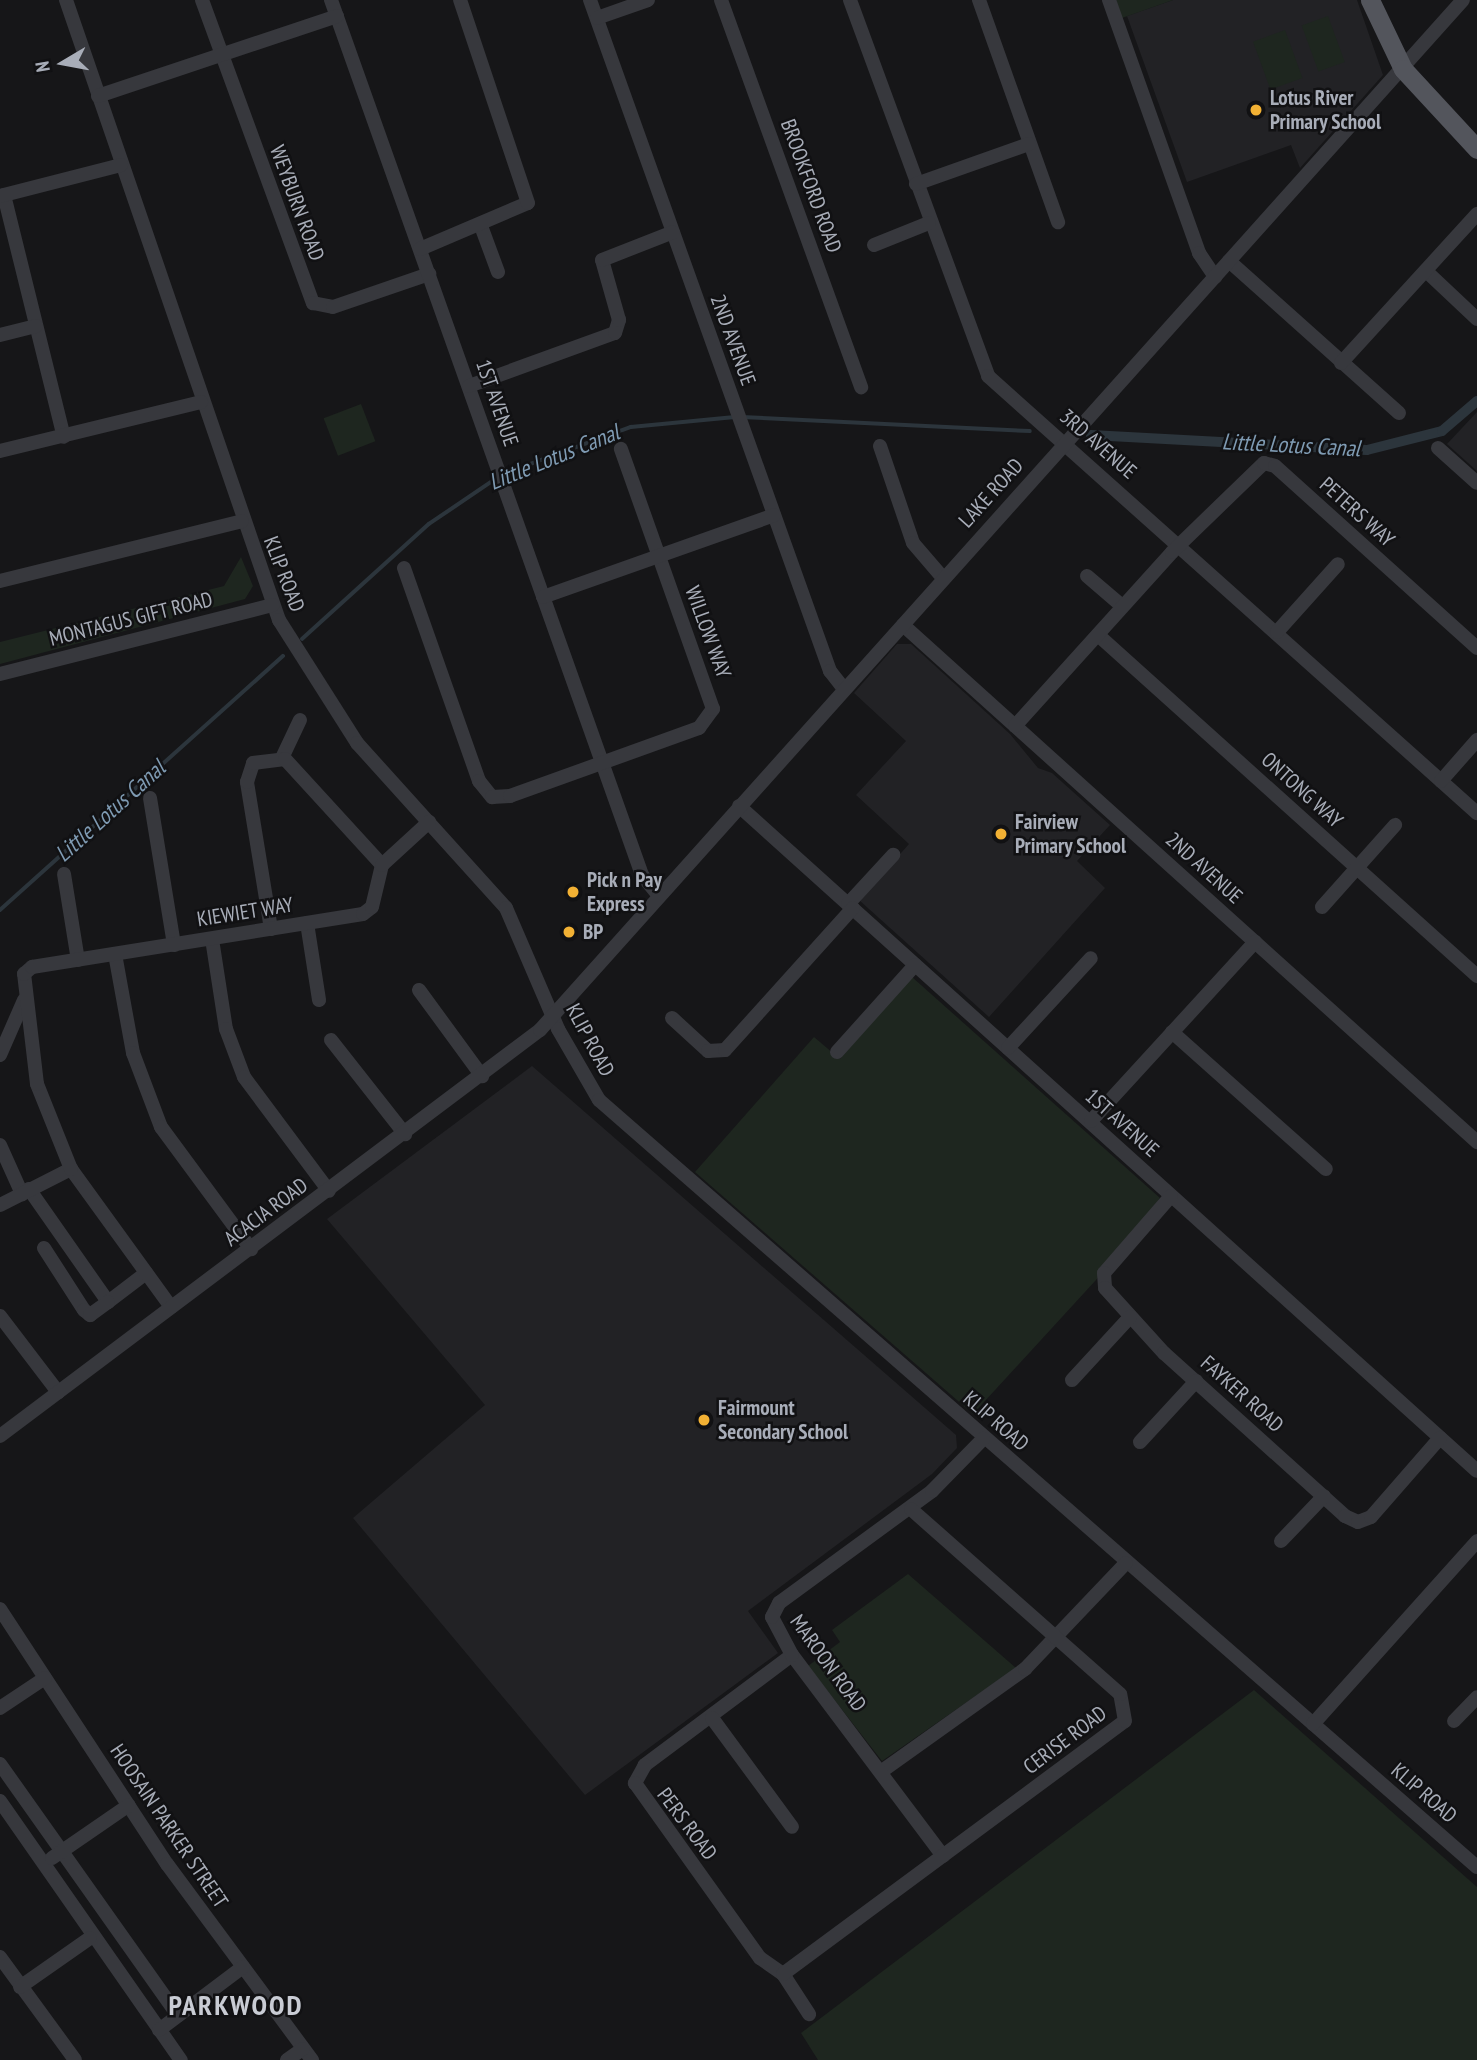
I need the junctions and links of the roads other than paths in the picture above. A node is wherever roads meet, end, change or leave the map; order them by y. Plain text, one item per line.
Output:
1 (66, 0) edge
2 (202, 0) edge
3 (331, 0) edge
4 (460, 0) edge
5 (590, 0) edge
6 (648, 0) edge
7 (721, 0) edge
8 (850, 0) edge
9 (979, 0) edge
10 (1109, 0) edge
11 (1370, 0) edge
12 (1463, 0) edge
13 (337, 16) junction
14 (597, 18) junction
15 (222, 55) junction
16 (1403, 69) junction
17 (98, 96) junction
18 (1029, 144) junction
19 (1477, 149) edge
20 (121, 165) junction
21 (916, 184) junction
22 (2, 195) edge
23 (1477, 214) edge
24 (1058, 222) dead end
25 (929, 223) junction
26 (481, 226) junction
27 (673, 232) junction
28 (874, 245) dead end
29 (420, 249) junction
30 (1229, 261) junction
31 (1426, 271) junction
32 (498, 272) dead end
33 (429, 274) junction
34 (1215, 277) junction
35 (1477, 319) edge
36 (36, 326) junction
37 (0, 335) edge
38 (1341, 363) junction
39 (469, 386) junction
40 (862, 387) dead end
41 (201, 402) junction
42 (1399, 413) dead end
43 (64, 436) junction
44 (1066, 443) junction
45 (880, 446) dead end
46 (1438, 447) dead end
47 (621, 449) dead end
48 (0, 452) edge
49 (1477, 483) edge
50 (774, 515) junction
51 (242, 521) junction
52 (1182, 547) junction
53 (659, 556) junction
54 (1338, 564) dead end
55 (404, 568) dead end
56 (1087, 576) dead end
57 (943, 578) junction
58 (0, 582) edge
59 (543, 597) junction
60 (272, 605) junction
61 (1122, 606) junction
62 (903, 625) junction
63 (1277, 632) junction
64 (1098, 635) junction
65 (1477, 648) edge
66 (0, 674) edge
67 (844, 689) junction
68 (300, 720) dead end
69 (1015, 726) junction
70 (1477, 740) edge
71 (282, 758) junction
72 (603, 762) junction
73 (1441, 781) junction
74 (150, 798) dead end
75 (739, 806) junction
76 (1477, 813) edge
77 (429, 822) junction
78 (1395, 825) dead end
79 (893, 855) dead end
80 (382, 865) junction
81 (1357, 868) junction
82 (64, 874) dead end
83 (659, 895) junction
84 (850, 906) junction
85 (1322, 907) dead end
86 (307, 923) junction
87 (271, 929) junction
88 (212, 939) junction
89 (1255, 942) junction
90 (174, 944) junction
91 (115, 954) junction
92 (1091, 958) dead end
93 (78, 960) junction
94 (915, 965) junction
95 (1477, 976) edge
96 (419, 990) dead end
97 (25, 998) junction
98 (319, 1000) dead end
99 (552, 1017) junction
100 (672, 1018) dead end
101 (1172, 1032) junction
102 (331, 1040) dead end
103 (1008, 1048) junction
104 (837, 1052) dead end
105 (0, 1055) edge
106 (482, 1076) junction
107 (1091, 1121) junction
108 (405, 1134) junction
109 (1477, 1142) edge
110 (0, 1144) edge
111 (71, 1169) junction
112 (1326, 1169) dead end
113 (26, 1191) junction
114 (329, 1191) junction
115 (1171, 1196) junction
116 (0, 1205) edge
117 (44, 1248) dead end
118 (251, 1249) junction
119 (146, 1273) junction
120 (108, 1302) junction
121 (172, 1307) junction
122 (0, 1316) edge
123 (1130, 1317) junction
124 (1072, 1380) dead end
125 (1196, 1381) junction
126 (58, 1392) junction
127 (0, 1436) edge
128 (983, 1438) junction
129 (1440, 1438) junction
130 (1140, 1442) dead end
131 (1477, 1471) edge
132 (1324, 1496) junction
133 (911, 1508) junction
134 (1281, 1541) dead end
135 (1477, 1541) edge
136 (1126, 1563) junction
137 (0, 1609) edge
138 (1057, 1640) junction
139 (792, 1655) junction
140 (45, 1678) junction
141 (1477, 1697) edge
142 (0, 1708) edge
143 (712, 1717) junction
144 (1454, 1721) dead end
145 (1313, 1724) junction
146 (0, 1764) edge
147 (882, 1771) junction
148 (0, 1801) edge
149 (129, 1805) junction
150 (792, 1827) dead end
151 (59, 1854) junction
152 (943, 1856) junction
153 (42, 1865) junction
154 (1477, 1867) edge
155 (90, 1938) junction
156 (0, 1958) edge
157 (243, 1967) junction
158 (783, 1974) junction
159 (16, 1982) junction
160 (0, 1986) edge
161 (809, 2014) dead end
162 (178, 2015) junction
163 (159, 2030) junction
164 (307, 2054) edge
165 (75, 2060) edge
166 (181, 2060) edge
167 (287, 2060) edge

1 - 17 street, KLIP ROAD
2 - 15 street, WEYBURN ROAD
3 - 13 street, 1ST AVENUE
4 - 26 street
5 - 14 street, 2ND AVENUE
6 - 14 street
7 - 40 street, BROOKFORD ROAD
8 - 21 street, 3RD AVENUE
9 - 18 street
10 - 34 street
11 - 16 main road
12 - 16 street, LAKE ROAD
13 - 15 street
13 - 29 street, 1ST AVENUE
14 - 27 street, 2ND AVENUE
15 - 17 street
15 - 33 street, WEYBURN ROAD
16 - 19 main road
16 - 30 street, LAKE ROAD
17 - 20 street, KLIP ROAD
18 - 21 street
18 - 24 street
20 - 22 street
20 - 41 street, KLIP ROAD
21 - 25 street, 3RD AVENUE
22 - 36 street
23 - 31 street
25 - 28 street
25 - 44 street, 3RD AVENUE
26 - 29 street
26 - 32 street
27 - 39 street
27 - 50 street, 2ND AVENUE
29 - 33 street, 1ST AVENUE
30 - 34 street, LAKE ROAD
30 - 38 street
31 - 35 street
31 - 38 street
33 - 39 street, 1ST AVENUE
34 - 44 street, LAKE ROAD
36 - 37 street
36 - 43 street
38 - 42 street
39 - 59 street, 1ST AVENUE
41 - 43 street
41 - 51 street, KLIP ROAD
43 - 48 street
44 - 52 street, 3RD AVENUE
44 - 57 street, LAKE ROAD
45 - 57 street
46 - 49 street
47 - 53 street, WILLOW WAY
50 - 53 street
50 - 67 street, 2ND AVENUE
51 - 58 street
51 - 60 street, KLIP ROAD
52 - 61 street
52 - 63 street, 3RD AVENUE
52 - 65 street, PETERS WAY
53 - 59 street
53 - 72 street, WILLOW WAY
54 - 63 street
55 - 72 street
56 - 61 street
57 - 62 street, LAKE ROAD
59 - 72 street, 1ST AVENUE
60 - 66 street, MONTAGUS GIFT ROAD
60 - 77 street, KLIP ROAD
61 - 64 street
62 - 67 street, LAKE ROAD
62 - 69 street, 2ND AVENUE
63 - 73 street, 3RD AVENUE
64 - 69 street
64 - 81 street, ONTONG WAY
67 - 75 street, LAKE ROAD
68 - 71 street
69 - 89 street, 2ND AVENUE
70 - 73 street
71 - 80 street
71 - 87 street
72 - 83 street, 1ST AVENUE
73 - 76 street, 3RD AVENUE
74 - 90 street
75 - 83 street, LAKE ROAD
75 - 84 street, 1ST AVENUE
77 - 80 street
77 - 99 street, KLIP ROAD
78 - 81 street
79 - 84 street
80 - 86 street, KIEWIET WAY
81 - 85 street
81 - 95 street, ONTONG WAY
82 - 93 street
83 - 99 street, LAKE ROAD
84 - 94 street, 1ST AVENUE
84 - 100 street
86 - 87 street, KIEWIET WAY
86 - 98 street
87 - 88 street, KIEWIET WAY
88 - 90 street, KIEWIET WAY
88 - 114 street
89 - 101 street
89 - 109 street, 2ND AVENUE
90 - 91 street, KIEWIET WAY
91 - 93 street, KIEWIET WAY
91 - 118 street
92 - 103 street
93 - 97 street, KIEWIET WAY
94 - 103 street, 1ST AVENUE
94 - 104 street
96 - 106 street
97 - 105 street
97 - 111 street
99 - 106 street, ACACIA ROAD
99 - 128 street, KLIP ROAD
101 - 107 street
101 - 112 street
102 - 108 street
103 - 107 street, 1ST AVENUE
106 - 108 street, ACACIA ROAD
107 - 115 street, 1ST AVENUE
108 - 114 street, ACACIA ROAD
110 - 113 street
111 - 113 street
111 - 119 street
113 - 116 street
113 - 120 street
114 - 118 street, ACACIA ROAD
115 - 123 street, FAYKER ROAD
115 - 129 street, 1ST AVENUE
117 - 120 street
118 - 121 street, ACACIA ROAD
119 - 120 street
119 - 121 street
121 - 126 street, ACACIA ROAD
122 - 126 street
123 - 124 street
123 - 125 street, FAYKER ROAD
125 - 130 street
125 - 132 street, FAYKER ROAD
126 - 127 street, ACACIA ROAD
128 - 133 street, MAROON ROAD
128 - 136 street, KLIP ROAD
129 - 131 street, 1ST AVENUE
129 - 132 street, FAYKER ROAD
132 - 134 street
133 - 138 street, CERISE ROAD
133 - 139 street, MAROON ROAD
135 - 145 street
136 - 138 street
136 - 145 street, KLIP ROAD
137 - 140 street, HOOSAIN PARKER STREET
138 - 147 street
138 - 152 street, CERISE ROAD
139 - 143 street, PERS ROAD
139 - 147 street, MAROON ROAD
140 - 142 street
140 - 149 street, HOOSAIN PARKER STREET
141 - 144 street
143 - 150 street
143 - 158 street, PERS ROAD
145 - 154 street, KLIP ROAD
146 - 151 street
147 - 152 street, MAROON ROAD
148 - 153 street
149 - 151 street
149 - 157 street, HOOSAIN PARKER STREET
151 - 153 street
151 - 162 street
152 - 158 street, CERISE ROAD
153 - 155 street
155 - 159 street
155 - 163 street
156 - 159 street
157 - 162 street
157 - 164 street, HOOSAIN PARKER STREET
158 - 161 street, PERS ROAD
159 - 160 street
159 - 165 street
162 - 163 street
163 - 166 street
164 - 167 street

